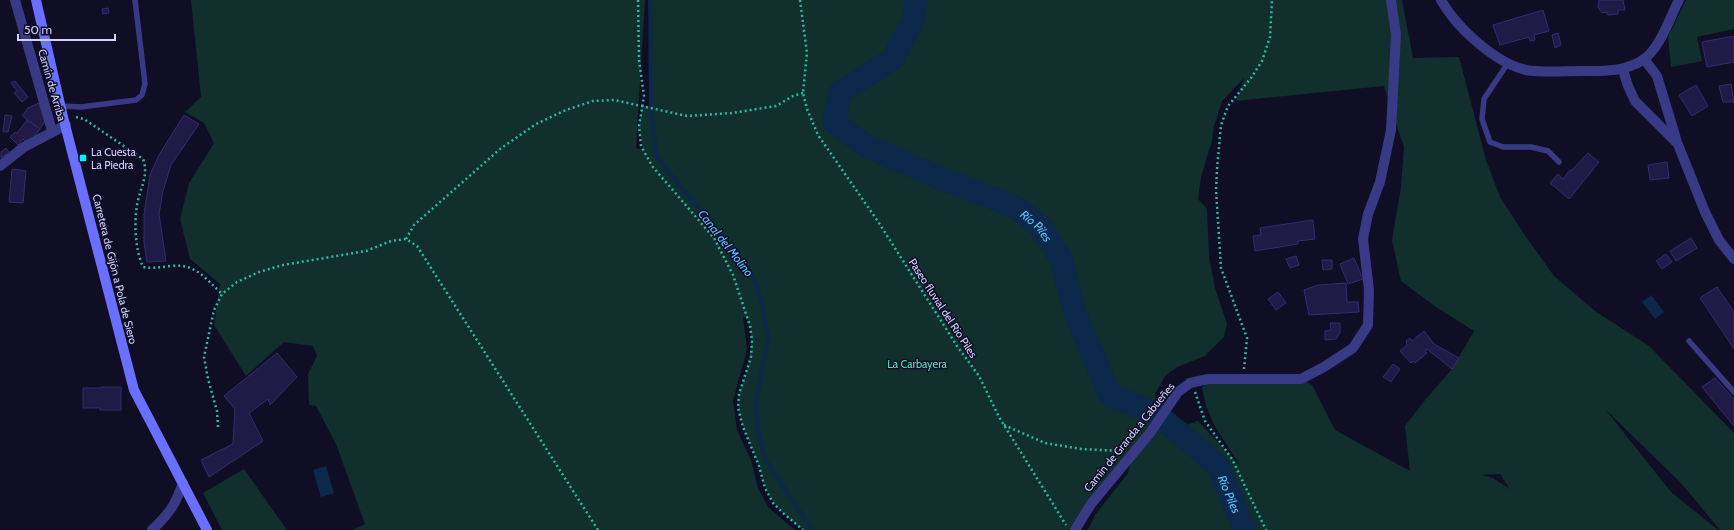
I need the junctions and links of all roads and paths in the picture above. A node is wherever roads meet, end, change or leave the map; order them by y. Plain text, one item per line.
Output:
1 (15, 0) edge
2 (36, 0) edge
3 (135, 0) edge
4 (638, 0) edge
5 (800, 0) edge
6 (1272, 0) edge
7 (1391, 0) edge
8 (1441, 0) edge
9 (1679, 0) edge
10 (1644, 59) junction
11 (1508, 63) junction
12 (1623, 70) junction
13 (803, 93) junction
14 (642, 106) junction
15 (62, 110) junction
16 (66, 125) junction
17 (52, 131) junction
18 (1676, 142) junction
19 (1559, 162) dead end
20 (0, 166) edge
21 (406, 240) junction
22 (1734, 259) edge
23 (222, 294) junction
24 (1689, 341) dead end
25 (1243, 378) junction
26 (1190, 383) junction
27 (1734, 392) edge
28 (1003, 425) junction
29 (218, 427) dead end
30 (1134, 452) junction
31 (184, 483) junction
32 (1072, 529) edge
33 (152, 530) edge
34 (207, 530) edge
35 (598, 530) edge
36 (803, 530) edge
37 (1266, 530) edge

1 - 17 street, Camín de Arriba
2 - 15 street, Carretera de Gijón a Pola de Siero
3 - 15 lane
4 - 14 path
5 - 13 path, Paseo fluvial del Rio Piles
6 - 25 path
7 - 25 street, Camín de Granda a Cabueñes
8 - 11 street
9 - 10 street
10 - 12 street
10 - 18 street
11 - 12 street
11 - 19 lane
12 - 18 street
13 - 14 path
13 - 28 path, Paseo fluvial del Rio Piles
14 - 21 path
14 - 36 path
15 - 16 street, Carretera de Gijón a Pola de Siero
15 - 23 path
16 - 17 street
16 - 31 street, Carretera de Gijón a Pola de Siero
17 - 20 street
18 - 22 street
21 - 23 path
21 - 35 path
23 - 29 path
24 - 27 lane
25 - 26 street, Camín de Granda a Cabueñes
26 - 30 street, Camín de Granda a Cabueñes
26 - 37 path
28 - 30 path
28 - 32 path, Paseo fluvial del Rio Piles
30 - 32 street, Camín de Granda a Cabueñes
31 - 33 street
31 - 34 street, Carretera de Gijón a Pola de Siero

